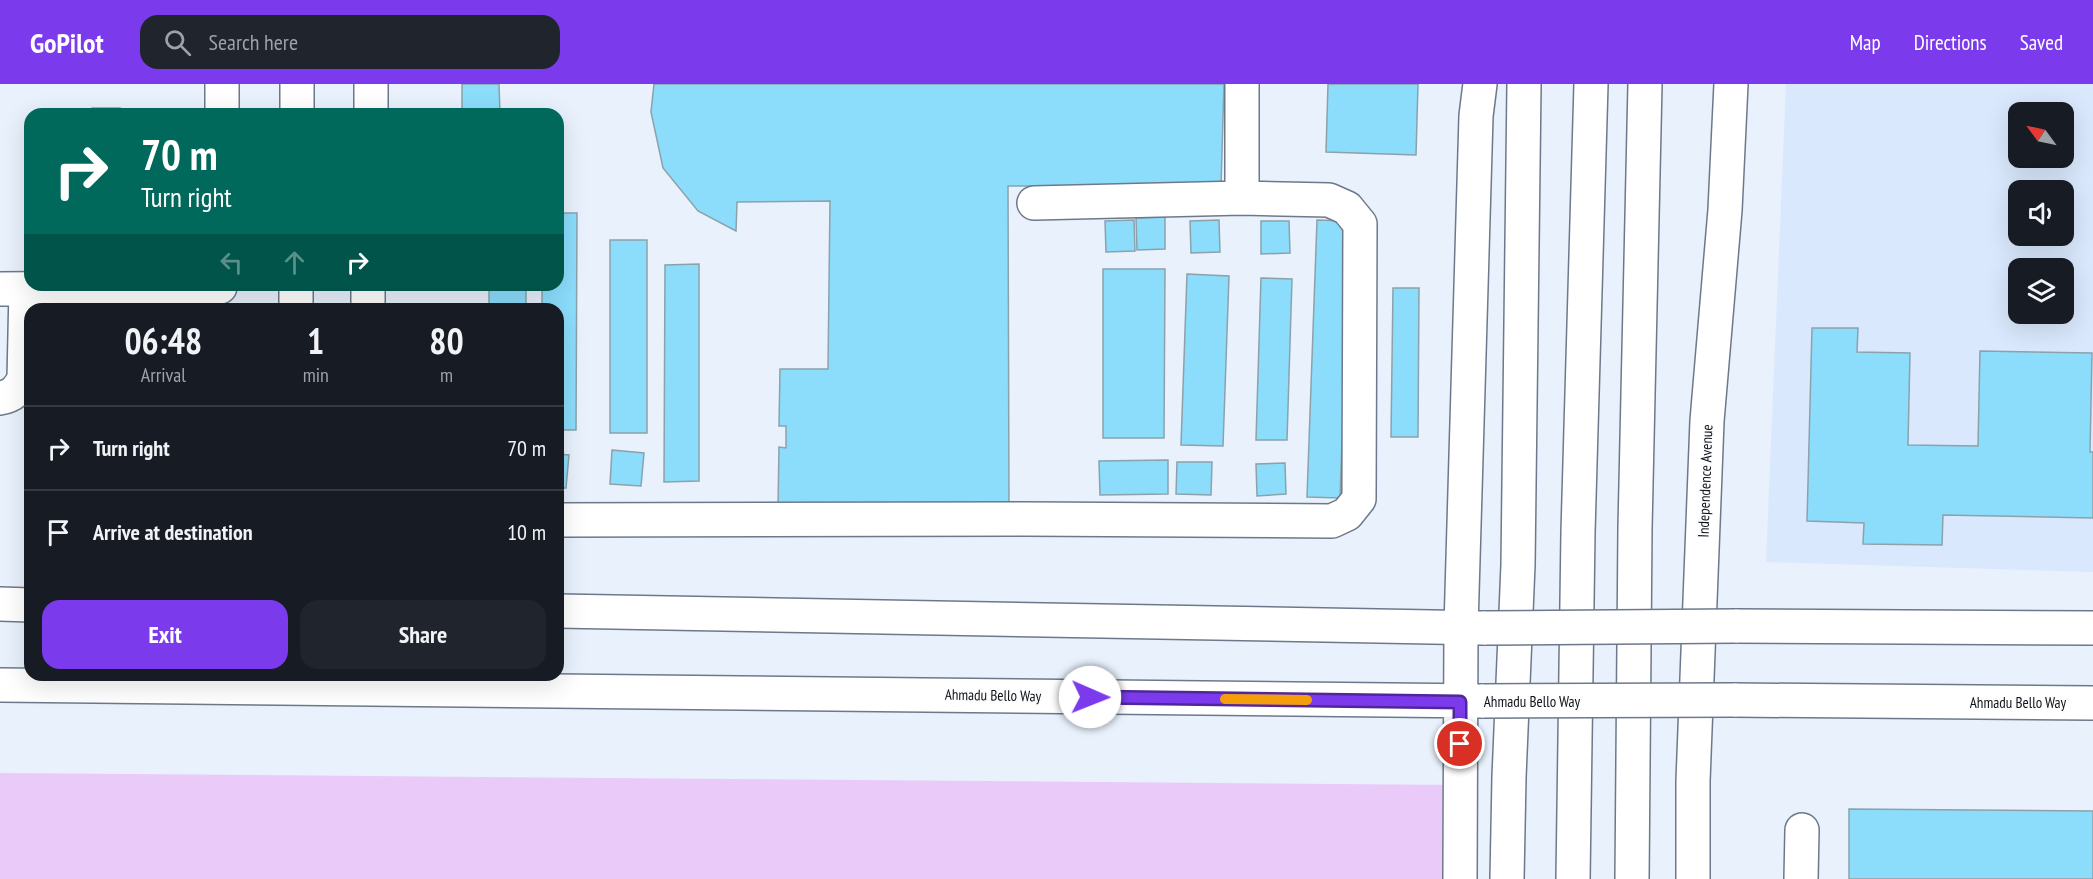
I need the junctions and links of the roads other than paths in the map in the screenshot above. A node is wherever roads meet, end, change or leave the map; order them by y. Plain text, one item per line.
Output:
1 (222, 84) edge
2 (297, 84) edge
3 (371, 84) edge
4 (1242, 84) edge
5 (1480, 84) edge
6 (1524, 84) edge
7 (1591, 84) edge
8 (1645, 84) edge
9 (1731, 84) edge
10 (222, 108) edge
11 (297, 108) edge
12 (371, 108) edge
13 (1242, 198) junction
14 (1034, 203) dead end
15 (13, 289) edge
16 (96, 291) edge
17 (220, 294) edge
18 (0, 398) edge
19 (564, 520) edge
20 (0, 604) edge
21 (24, 605) edge
22 (564, 611) edge
23 (1474, 628) junction
24 (2093, 628) edge
25 (218, 681) edge
26 (293, 682) edge
27 (361, 682) edge
28 (0, 685) edge
29 (1472, 702) junction
30 (2093, 703) edge
31 (1802, 830) dead end
32 (1460, 879) edge
33 (1508, 879) edge
34 (1573, 879) edge
35 (1632, 879) edge
36 (1693, 879) edge
37 (1801, 879) edge

1 - 10 main road
2 - 11 main road
3 - 12 main road
4 - 13 main road
5 - 23 main road
6 - 33 main road
7 - 34 main road
8 - 35 main road
9 - 36 main road, Independence Avenue
13 - 14 main road
13 - 19 main road
15 - 18 main road
16 - 17 main road
20 - 21 main road
22 - 23 main road
23 - 24 main road, bridge
23 - 29 main road
25 - 26 main road, Ahmadu Bello Way
25 - 28 main road, Ahmadu Bello Way
26 - 27 main road, Ahmadu Bello Way
27 - 29 main road, Ahmadu Bello Way
29 - 30 main road, Ahmadu Bello Way, bridge
29 - 32 main road
31 - 37 main road

